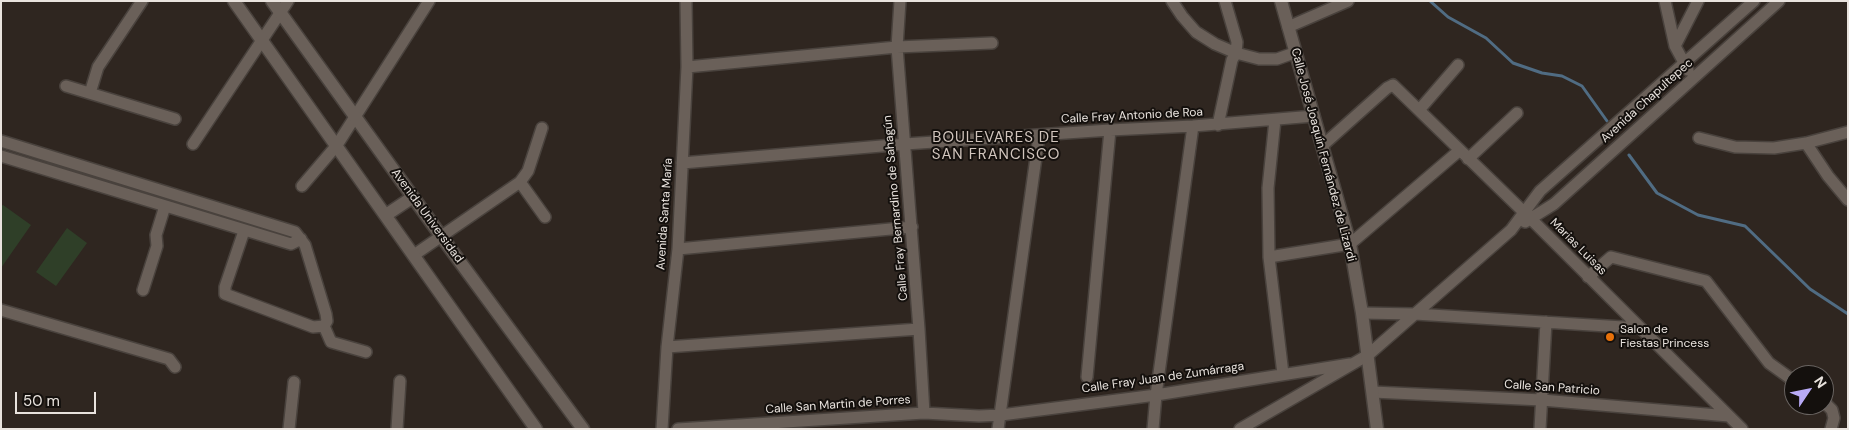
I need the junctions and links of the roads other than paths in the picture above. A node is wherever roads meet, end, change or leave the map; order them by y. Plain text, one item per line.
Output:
1 (142, 1) edge
2 (234, 1) edge
3 (272, 1) edge
4 (288, 1) edge
5 (429, 1) edge
6 (686, 1) edge
7 (900, 1) edge
8 (1172, 1) edge
9 (1225, 1) edge
10 (1281, 1) edge
11 (1319, 1) edge
12 (1348, 1) edge
13 (1665, 1) edge
14 (1698, 1) edge
15 (1754, 1) edge
16 (1779, 1) edge
17 (1325, 12) junction
18 (281, 13) junction
19 (1288, 27) junction
20 (263, 40) junction
21 (992, 44) dead end
22 (1675, 46) junction
23 (897, 47) junction
24 (1236, 53) junction
25 (1294, 53) junction
26 (1684, 64) junction
27 (1458, 65) dead end
28 (687, 67) junction
29 (1693, 78) junction
30 (66, 86) dead end
31 (90, 93) junction
32 (1420, 109) junction
33 (1517, 113) dead end
34 (1314, 116) junction
35 (355, 117) junction
36 (175, 119) dead end
37 (1275, 120) junction
38 (1218, 125) junction
39 (1193, 126) junction
40 (542, 128) dead end
41 (1110, 130) junction
42 (1848, 132) edge
43 (1039, 136) junction
44 (1699, 138) dead end
45 (1, 141) edge
46 (1806, 143) junction
47 (193, 144) dead end
48 (905, 144) junction
49 (337, 145) junction
50 (1322, 146) junction
51 (1460, 150) junction
52 (1, 156) edge
53 (60, 158) junction
54 (1468, 159) junction
55 (682, 163) junction
56 (56, 172) junction
57 (520, 182) junction
58 (302, 186) dead end
59 (413, 197) junction
60 (1848, 200) edge
61 (165, 206) junction
62 (386, 215) junction
63 (1528, 216) junction
64 (545, 217) dead end
65 (912, 227) junction
66 (244, 231) junction
67 (441, 236) junction
68 (301, 239) junction
69 (1350, 244) junction
70 (678, 250) junction
71 (414, 255) junction
72 (1269, 257) junction
73 (1588, 277) junction
74 (143, 290) dead end
75 (1, 310) edge
76 (1362, 313) junction
77 (1415, 314) junction
78 (1546, 322) junction
79 (324, 326) junction
80 (1639, 328) junction
81 (919, 329) junction
82 (667, 347) junction
83 (366, 352) dead end
84 (1368, 355) junction
85 (1350, 364) junction
86 (175, 367) dead end
87 (1283, 374) junction
88 (1784, 374) edge
89 (1087, 377) dead end
90 (400, 381) dead end
91 (294, 382) dead end
92 (1373, 392) junction
93 (1156, 395) junction
94 (1542, 400) junction
95 (924, 413) junction
96 (1001, 415) junction
97 (1833, 415) edge
98 (980, 416) junction
99 (1729, 416) junction
100 (289, 429) edge
101 (397, 429) edge
102 (536, 429) edge
103 (583, 429) edge
104 (662, 429) edge
105 (678, 429) edge
106 (997, 429) edge
107 (1153, 429) edge
108 (1240, 429) edge
109 (1377, 429) edge
110 (1540, 429) edge
111 (1742, 429) edge
112 (1832, 429) edge

1 - 31 street
2 - 20 main road
3 - 18 main road, Avenida Universidad
4 - 18 street
5 - 35 street
6 - 28 street, Avenida Santa María
7 - 23 street, Calle Fray Bernardino de Sahagún
8 - 24 street
9 - 24 street
10 - 19 main road, Calle José Joaquín Fernández de Lizardi
11 - 17 street
12 - 17 street
13 - 22 street
14 - 22 street
15 - 26 street, Avenida Chapultepec
16 - 29 street, Avenida Chapultepec
17 - 19 street
18 - 20 street
18 - 35 main road, Avenida Universidad
19 - 25 main road, Calle José Joaquín Fernández de Lizardi
20 - 47 street
20 - 49 main road
21 - 23 street
22 - 26 street
23 - 28 street
23 - 48 street, Calle Fray Bernardino de Sahagún
24 - 25 street
24 - 38 street
25 - 34 main road, Calle José Joaquín Fernández de Lizardi
26 - 29 street
26 - 63 street, Avenida Chapultepec
27 - 32 street
28 - 55 street, Avenida Santa María
29 - 63 street, Avenida Chapultepec
30 - 31 street
31 - 36 street
32 - 50 street, Marias Luisas
32 - 51 street, Marias Luisas
33 - 54 street
34 - 37 street, Calle Fray Antonio de Roa
34 - 50 main road, Calle José Joaquín Fernández de Lizardi
35 - 49 street
35 - 59 main road, Avenida Universidad
37 - 38 street, Calle Fray Antonio de Roa
37 - 72 street
38 - 39 street, Calle Fray Antonio de Roa
39 - 41 street, Calle Fray Antonio de Roa
39 - 93 street
40 - 57 street
41 - 43 street, Calle Fray Antonio de Roa
41 - 89 street
42 - 46 street
43 - 48 street, Calle Fray Antonio de Roa
43 - 96 street
44 - 46 street
45 - 53 street
46 - 60 street
48 - 55 street, Calle Fray Antonio de Roa
48 - 65 street, Calle Fray Bernardino de Sahagún
49 - 58 street
49 - 62 main road
50 - 69 main road, Calle José Joaquín Fernández de Lizardi
51 - 54 street, Marias Luisas
51 - 69 street
52 - 56 street
53 - 56 street
53 - 68 street
54 - 63 street, Marias Luisas
55 - 70 street, Avenida Santa María
56 - 61 street
57 - 64 street
57 - 67 street
59 - 62 main road
59 - 67 main road, Avenida Universidad
61 - 66 street
61 - 74 street
62 - 71 main road
63 - 73 street, Marias Luisas
63 - 77 street
65 - 70 street
65 - 81 street, Calle Fray Bernardino de Sahagún
66 - 68 street
66 - 79 street
67 - 71 street
67 - 103 main road, Avenida Universidad
68 - 79 street
69 - 72 street
69 - 76 main road, Calle José Joaquín Fernández de Lizardi
70 - 82 street, Avenida Santa María
71 - 102 main road
72 - 87 street
73 - 80 street, Marias Luisas
73 - 88 street
75 - 86 street
76 - 77 street
76 - 84 main road, Calle José Joaquín Fernández de Lizardi
77 - 78 street
77 - 84 street
78 - 80 street
78 - 94 street
79 - 83 street
80 - 99 street, Marias Luisas
81 - 82 street
81 - 95 street, Calle Fray Bernardino de Sahagún
82 - 104 street, Avenida Santa María
84 - 85 street
84 - 92 main road, Calle José Joaquín Fernández de Lizardi
85 - 87 street, Calle Fray Juan de Zumárraga
85 - 108 street
87 - 93 street, Calle Fray Juan de Zumárraga
90 - 101 street
91 - 100 street
92 - 94 street, Calle San Patricio
92 - 109 main road, Calle José Joaquín Fernández de Lizardi
93 - 96 street, Calle Fray Juan de Zumárraga
93 - 107 street
94 - 99 street, Calle San Patricio
94 - 110 street
95 - 98 street, Calle San Martin de Porres
95 - 105 street, Calle San Martin de Porres
96 - 98 street, Calle Fray Juan de Zumárraga
96 - 106 street
97 - 112 street
98 - 106 street
99 - 111 street, Marias Luisas

